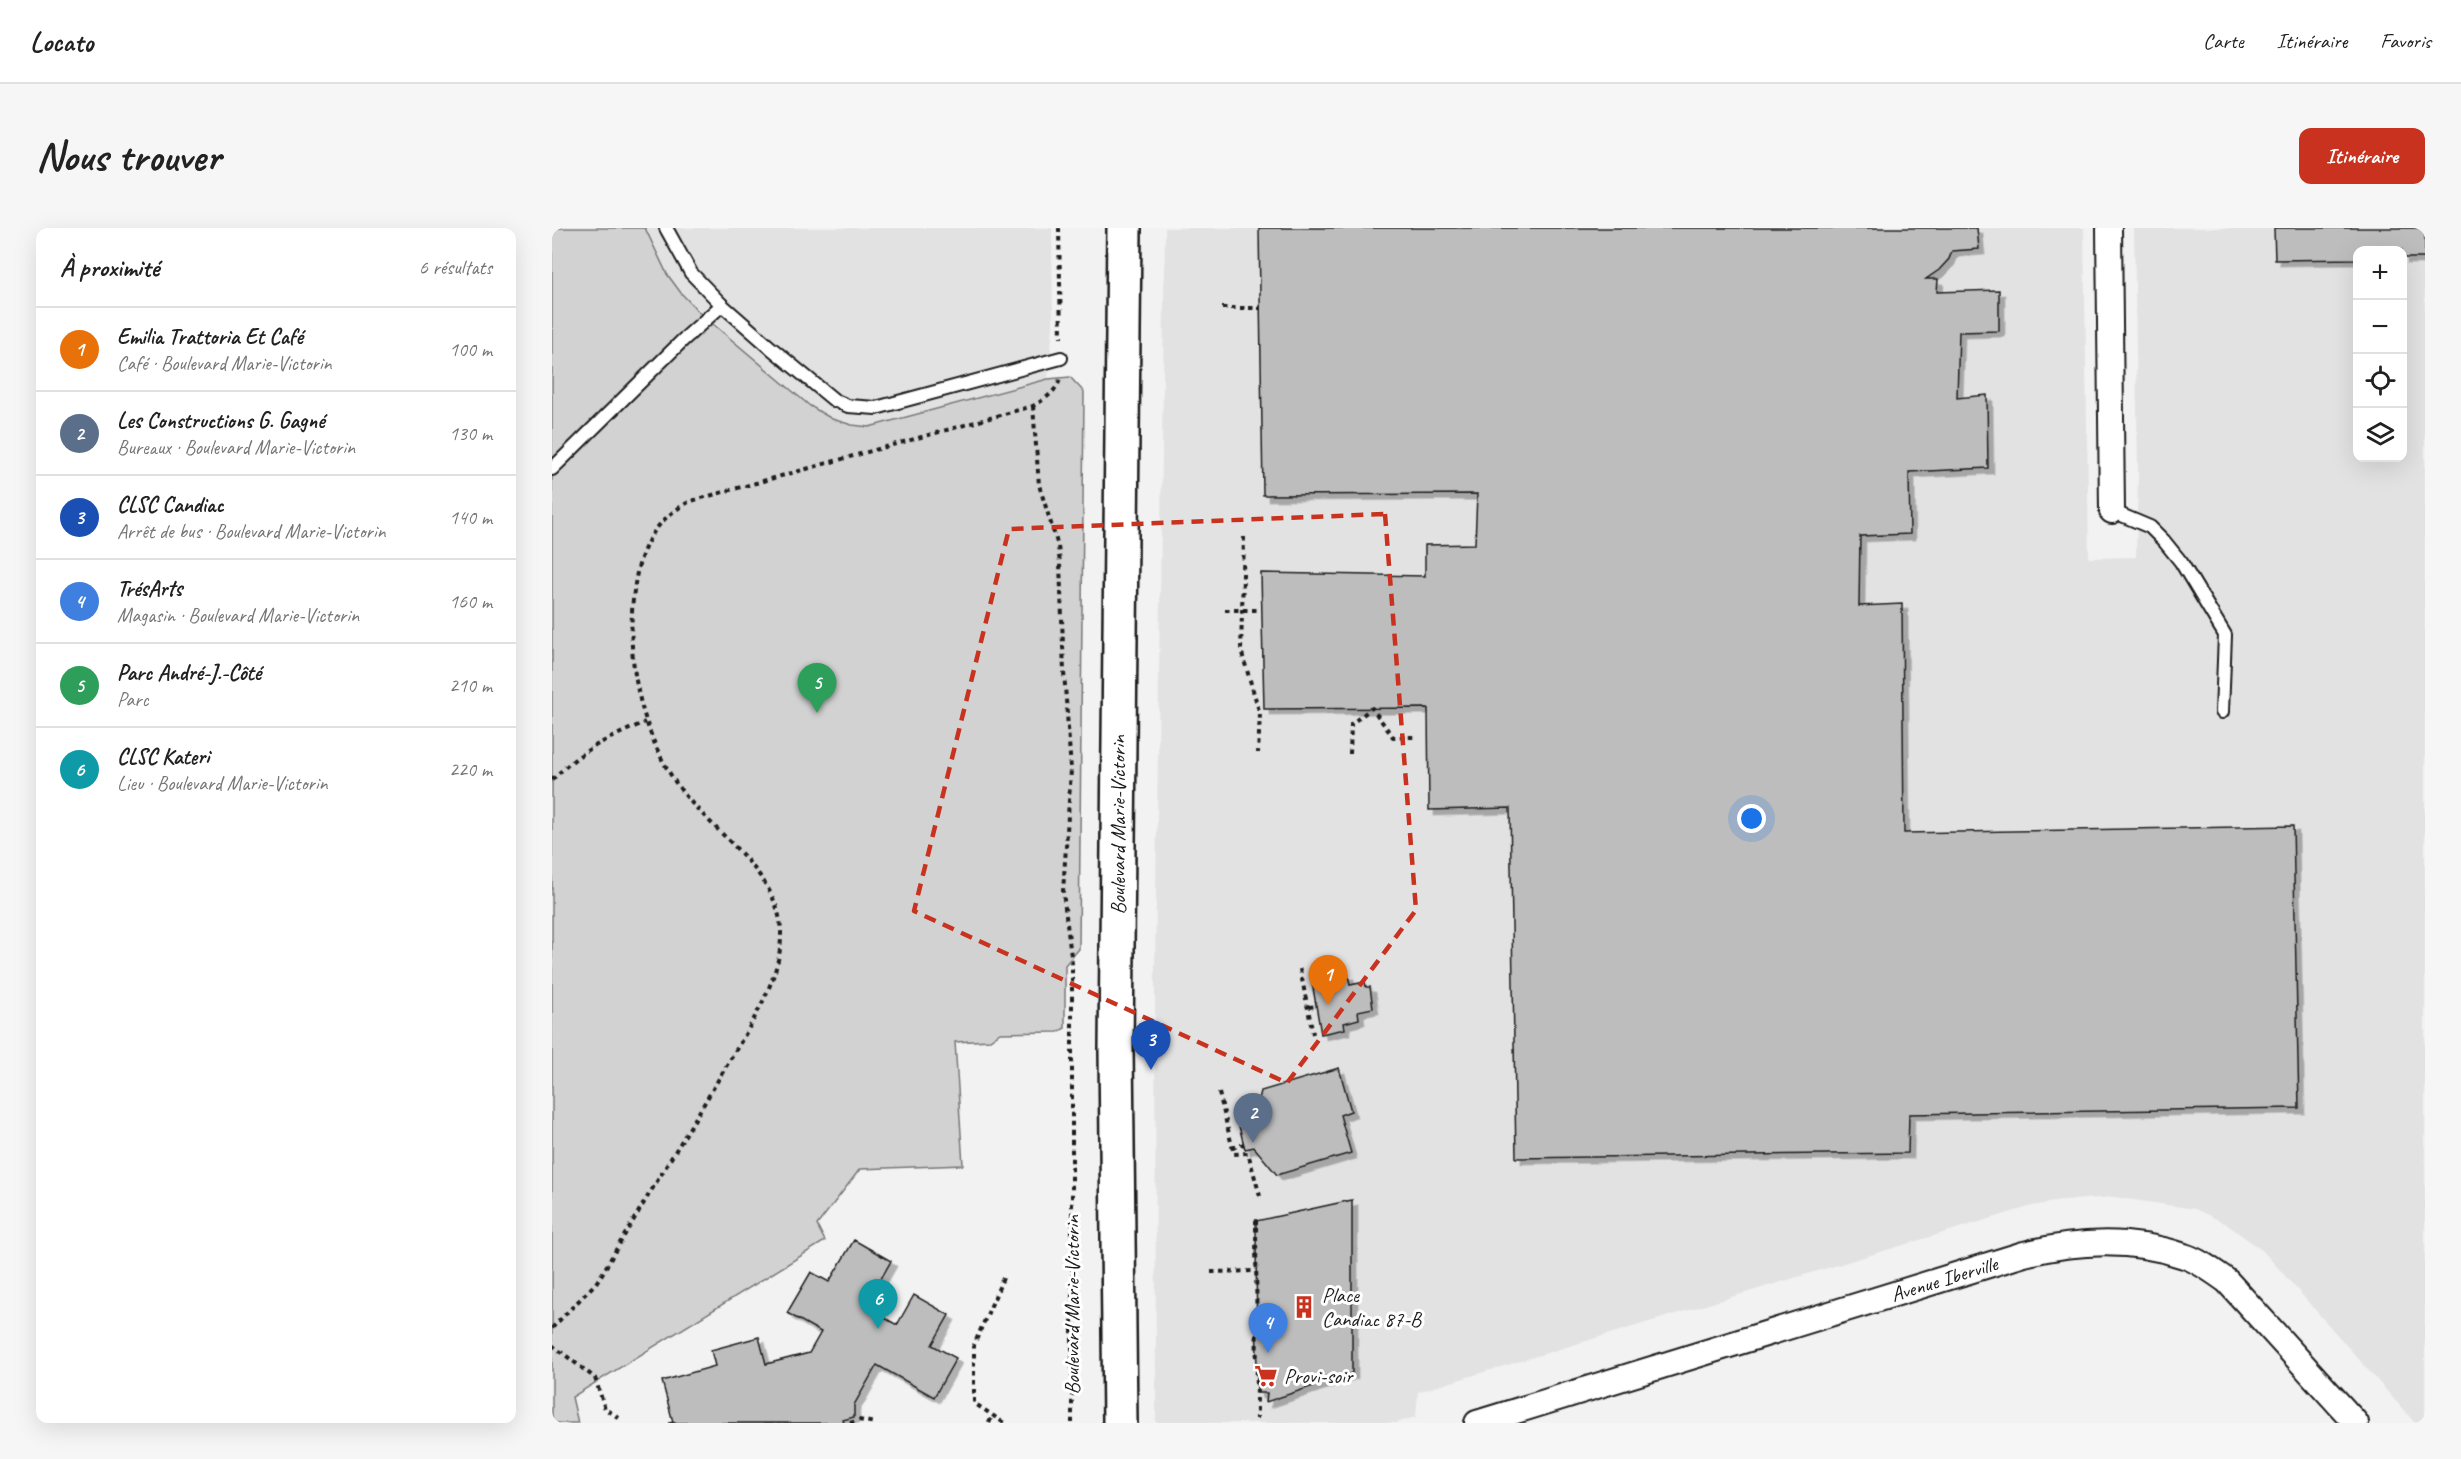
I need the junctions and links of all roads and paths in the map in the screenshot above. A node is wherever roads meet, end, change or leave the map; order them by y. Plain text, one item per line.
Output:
1 (666, 228) edge
2 (1059, 228) edge
3 (1124, 228) edge
4 (2109, 228) edge
5 (722, 305) junction
6 (1222, 308) dead end
7 (1260, 308) dead end
8 (1061, 340) dead end
9 (1061, 358) dead end
10 (1061, 376) dead end
11 (1033, 406) junction
12 (552, 469) edge
13 (2112, 511) joint
14 (1244, 537) dead end
15 (1226, 610) dead end
16 (1241, 610) junction
17 (1260, 610) dead end
18 (2223, 712) dead end
19 (645, 722) junction
20 (1415, 737) dead end
21 (1258, 753) dead end
22 (1350, 754) dead end
23 (552, 780) edge
24 (1300, 969) dead end
25 (1316, 1006) dead end
26 (1309, 1007) junction
27 (1313, 1034) dead end
28 (1219, 1093) dead end
29 (1244, 1144) dead end
30 (1232, 1148) junction
31 (1260, 1196) dead end
32 (1256, 1224) dead end
33 (1256, 1271) junction
34 (1211, 1272) dead end
35 (1003, 1278) dead end
36 (552, 1328) edge
37 (552, 1345) edge
38 (993, 1415) junction
39 (619, 1418) dead end
40 (1257, 1419) dead end
41 (850, 1423) edge
42 (875, 1423) edge
43 (989, 1423) edge
44 (1004, 1423) edge
45 (1072, 1423) edge
46 (1120, 1423) edge
47 (1478, 1423) edge
48 (2356, 1423) edge

1 - 5 lane
2 - 8 path
3 - 46 street, Boulevard Marie-Victorin
4 - 13 street
5 - 9 lane
5 - 12 lane
6 - 7 path
10 - 11 path
11 - 19 path
11 - 45 path, Boulevard Marie-Victorin
13 - 18 lane
14 - 16 path
15 - 16 path
16 - 17 path
16 - 21 path
19 - 23 path
19 - 36 path
20 - 22 path
24 - 26 path
25 - 26 path
26 - 27 path
28 - 30 path
29 - 30 path
30 - 31 path
32 - 33 path
33 - 34 path
33 - 40 path
35 - 38 path
37 - 39 path
38 - 43 path
38 - 44 path
41 - 42 path
47 - 48 street, Avenue Iberville

